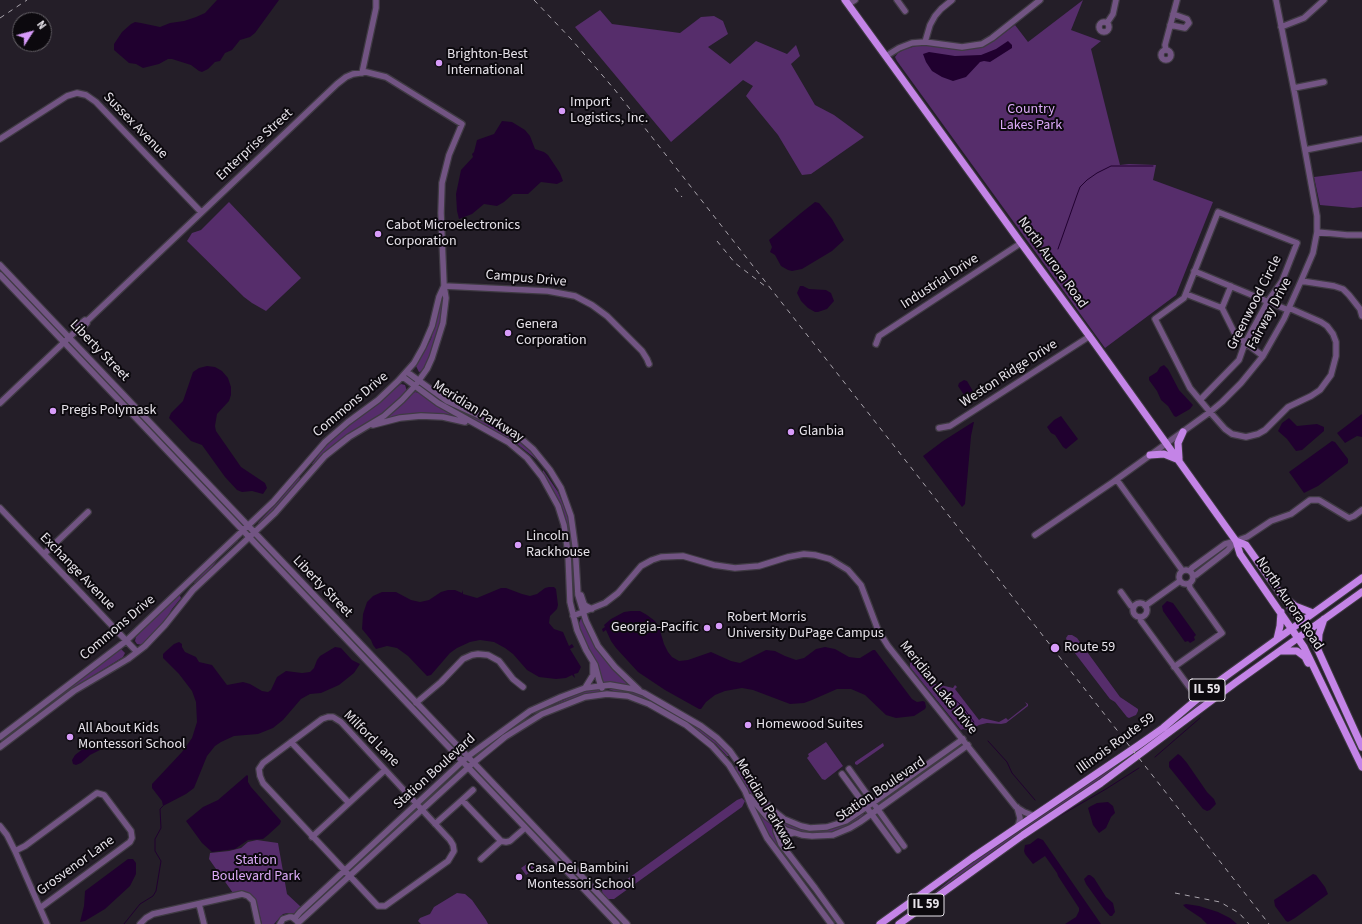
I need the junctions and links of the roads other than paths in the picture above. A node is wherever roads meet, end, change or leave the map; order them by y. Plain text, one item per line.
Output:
1 (376, 0) edge
2 (897, 0) edge
3 (952, 0) edge
4 (1040, 0) edge
5 (1116, 0) edge
6 (1177, 0) edge
7 (1276, 0) edge
8 (1323, 0) edge
9 (849, 2) edge
10 (905, 11) dead end
11 (1173, 14) junction
12 (1107, 23) dead end
13 (1170, 25) junction
14 (1281, 27) junction
15 (925, 42) junction
16 (1166, 50) dead end
17 (886, 56) junction
18 (362, 72) junction
19 (1324, 82) dead end
20 (1294, 88) junction
21 (0, 139) edge
22 (1362, 139) edge
23 (1306, 150) junction
24 (201, 212) junction
25 (1317, 232) junction
26 (1362, 235) edge
27 (1021, 243) junction
28 (0, 265) edge
29 (1194, 271) junction
30 (0, 275) edge
31 (1301, 281) junction
32 (444, 286) junction
33 (1231, 286) junction
34 (1186, 294) junction
35 (1268, 301) junction
36 (1222, 308) junction
37 (1289, 309) junction
38 (1362, 316) edge
39 (1090, 336) junction
40 (69, 338) junction
41 (64, 342) junction
42 (1245, 342) junction
43 (876, 344) dead end
44 (1263, 356) junction
45 (648, 364) dead end
46 (405, 374) junction
47 (420, 381) junction
48 (416, 386) junction
49 (1200, 400) junction
50 (0, 403) edge
51 (1210, 412) junction
52 (477, 426) junction
53 (939, 428) dead end
54 (358, 432) junction
55 (1183, 432) junction
56 (1167, 443) junction
57 (1150, 455) junction
58 (1179, 460) junction
59 (1117, 480) junction
60 (0, 508) edge
61 (1362, 510) edge
62 (88, 512) dead end
63 (248, 526) junction
64 (243, 531) junction
65 (254, 532) junction
66 (1035, 535) dead end
67 (249, 537) junction
68 (1236, 541) junction
69 (44, 554) junction
70 (1182, 570) junction
71 (1192, 573) junction
72 (1362, 578) edge
73 (1180, 581) junction
74 (570, 584) junction
75 (1189, 584) junction
76 (577, 585) junction
77 (1121, 592) dead end
78 (1362, 592) edge
79 (1283, 597) junction
80 (1145, 606) junction
81 (1134, 607) junction
82 (592, 609) junction
83 (582, 612) junction
84 (1281, 612) junction
85 (1313, 613) junction
86 (573, 616) junction
87 (1140, 617) junction
88 (1324, 619) junction
89 (1301, 622) junction
90 (1292, 628) junction
91 (1307, 631) junction
92 (591, 632) junction
93 (1298, 638) junction
94 (1277, 639) junction
95 (126, 641) junction
96 (1318, 650) junction
97 (1280, 651) junction
98 (137, 652) junction
99 (592, 660) junction
100 (1174, 667) junction
101 (1322, 684) junction
102 (600, 686) junction
103 (523, 687) dead end
104 (585, 688) junction
105 (1190, 688) dead end
106 (644, 693) junction
107 (607, 694) junction
108 (416, 703) junction
109 (0, 737) edge
110 (962, 738) junction
111 (291, 742) junction
112 (968, 745) junction
113 (1362, 747) edge
114 (0, 748) edge
115 (467, 757) junction
116 (462, 762) junction
117 (473, 762) junction
118 (1362, 767) edge
119 (467, 768) junction
120 (849, 769) dead end
121 (385, 770) junction
122 (842, 774) dead end
123 (473, 790) dead end
124 (745, 792) junction
125 (462, 800) junction
126 (349, 803) junction
127 (873, 803) junction
128 (417, 804) junction
129 (867, 807) junction
130 (1016, 807) junction
131 (878, 809) junction
132 (422, 810) junction
133 (777, 814) junction
134 (872, 814) junction
135 (1034, 816) junction
136 (435, 824) junction
137 (777, 825) junction
138 (0, 826) edge
139 (525, 828) junction
140 (1016, 828) junction
141 (793, 833) junction
142 (312, 837) junction
143 (501, 841) junction
144 (904, 846) dead end
145 (898, 850) dead end
146 (15, 851) junction
147 (787, 852) junction
148 (481, 859) dead end
149 (345, 871) junction
150 (350, 877) junction
151 (199, 904) junction
152 (40, 908) junction
153 (297, 922) edge
154 (47, 924) edge
155 (140, 924) edge
156 (204, 924) edge
157 (258, 924) edge
158 (280, 924) edge
159 (617, 924) edge
160 (627, 924) edge
161 (831, 924) edge
162 (841, 924) edge
163 (880, 924) edge
164 (899, 924) edge

1 - 18 street
2 - 10 street
3 - 15 street
4 - 15 street
5 - 12 street
6 - 11 street
7 - 14 street, Fairway Drive
8 - 14 street
9 - 17 main road, North Aurora Road
11 - 13 street
11 - 13 street
13 - 16 street
14 - 20 street, Fairway Drive
15 - 17 street
17 - 27 main road, North Aurora Road
18 - 24 street, Enterprise Street
18 - 32 street
19 - 20 street
20 - 23 street, Fairway Drive
21 - 24 street, Sussex Avenue
22 - 23 street
23 - 25 street, Fairway Drive
24 - 40 street, Enterprise Street
25 - 26 street
25 - 31 street, Fairway Drive
27 - 39 main road, North Aurora Road
27 - 43 street, Industrial Drive
28 - 40 street, Liberty Street
29 - 33 street, Greenwood Circle
29 - 34 street, Greenwood Circle
29 - 35 street, Greenwood Circle
30 - 41 street, Liberty Street
31 - 37 street, Fairway Drive
31 - 38 street
32 - 45 street, Campus Drive
32 - 46 street, Commons Drive
32 - 47 street, Commons Drive
33 - 35 street, Greenwood Circle
33 - 36 street
34 - 36 street
34 - 49 street, Greenwood Circle
35 - 37 street, Greenwood Circle
35 - 42 street, Greenwood Circle
36 - 42 street
37 - 44 street, Fairway Drive
37 - 51 street, Greenwood Circle
39 - 53 street, Weston Ridge Drive
39 - 56 main road, North Aurora Road
40 - 41 street, Enterprise Street
40 - 63 street, Liberty Street
41 - 50 street, Enterprise Street
41 - 64 street, Liberty Street
42 - 44 street
42 - 49 street, Greenwood Circle
44 - 51 street, Fairway Drive
46 - 47 street, Meridian Parkway
46 - 48 street, Meridian Parkway
46 - 63 street, Commons Drive
47 - 48 street, Commons Drive
47 - 76 street, Meridian Parkway
48 - 52 street, Meridian Parkway
48 - 54 street, Commons Drive
49 - 51 street, Greenwood Circle
51 - 55 street, Fairway Drive
52 - 54 street
52 - 74 street, Meridian Parkway
54 - 65 street, Commons Drive
55 - 56 street, Fairway Drive
55 - 58 main road
56 - 57 street, Fairway Drive
56 - 58 main road, North Aurora Road
57 - 58 main road
57 - 59 street, Fairway Drive
58 - 68 main road, North Aurora Road
59 - 66 street, Fairway Drive
59 - 70 street
60 - 69 street, Exchange Avenue
61 - 68 street
62 - 69 street
63 - 64 street, Commons Drive
63 - 65 street, Liberty Street
64 - 67 street, Liberty Street
64 - 95 street, Commons Drive
65 - 67 street, Commons Drive
65 - 108 street, Liberty Street
67 - 98 street, Commons Drive
67 - 116 street, Liberty Street
68 - 71 street
68 - 79 main road, North Aurora Road
68 - 84 main road, North Aurora Road
69 - 95 street, Exchange Avenue
70 - 71 street
70 - 73 street
71 - 75 street
72 - 85 main road, Illinois Route 59 / IL 59
73 - 75 street
73 - 80 street
74 - 83 street, Meridian Parkway
74 - 86 street, Meridian Parkway
75 - 100 street
76 - 82 street, Meridian Parkway
76 - 83 street, Meridian Parkway
77 - 81 street
78 - 88 main road, Illinois Route 59 / IL 59
79 - 85 main road
79 - 89 main road, North Aurora Road
80 - 81 street
80 - 87 street
81 - 87 street
82 - 83 street, Meridian Lake Drive
82 - 92 street, Meridian Parkway
82 - 110 street, Meridian Lake Drive
83 - 86 street, Meridian Lake Drive
83 - 92 street, Meridian Parkway
84 - 90 main road, North Aurora Road
84 - 94 main road
85 - 89 main road, Illinois Route 59 / IL 59
86 - 99 street, Meridian Parkway
87 - 100 street
88 - 91 main road, Illinois Route 59 / IL 59
88 - 96 main road
89 - 90 main road, Illinois Route 59 / IL 59
89 - 91 main road, North Aurora Road
90 - 93 main road, North Aurora Road
90 - 94 main road, Illinois Route 59 / IL 59
91 - 93 main road, Illinois Route 59 / IL 59
91 - 96 main road, North Aurora Road
92 - 106 street, Meridian Parkway
93 - 97 main road, Illinois Route 59 / IL 59
93 - 101 main road, North Aurora Road
94 - 135 main road, Illinois Route 59 / IL 59
95 - 98 street, Exchange Avenue
95 - 109 street, Commons Drive
96 - 113 main road, North Aurora Road
97 - 101 main road
97 - 164 main road, Illinois Route 59 / IL 59
98 - 114 street, Commons Drive
99 - 102 street, Meridian Parkway
99 - 104 street
100 - 105 street
101 - 118 main road, North Aurora Road
102 - 104 street, Meridian Parkway
102 - 106 street, Meridian Parkway
102 - 107 street, Meridian Parkway
103 - 108 street
104 - 115 street, Station Boulevard
106 - 133 street, Meridian Parkway
107 - 117 street, Station Boulevard
107 - 124 street, Meridian Parkway
108 - 115 street, Liberty Street
110 - 112 street, Meridian Lake Drive
110 - 127 street, Station Boulevard
111 - 121 street, Milford Lane
111 - 126 street
111 - 142 street, Milford Lane
112 - 130 street, Meridian Lake Drive
112 - 131 street, Station Boulevard
115 - 116 street, Station Boulevard
115 - 117 street, Liberty Street
116 - 119 street, Liberty Street
116 - 128 street, Station Boulevard
117 - 119 street, Station Boulevard
117 - 160 street, Liberty Street
119 - 132 street, Station Boulevard
119 - 139 street, Liberty Street
120 - 127 street
121 - 126 street
121 - 128 street, Milford Lane
122 - 129 street
123 - 125 street
124 - 137 street, Station Boulevard
124 - 161 street, Meridian Parkway
125 - 136 street
125 - 143 street
126 - 142 street
127 - 129 street, Station Boulevard
127 - 131 street
128 - 132 street, Milford Lane
128 - 149 street, Station Boulevard
129 - 133 street, Station Boulevard
129 - 134 street
130 - 135 street, Meridian Lake Drive
130 - 140 street
131 - 134 street, Station Boulevard
131 - 144 street
132 - 136 street, Milford Lane
132 - 150 street, Station Boulevard
133 - 137 street, Meridian Parkway
134 - 141 street, Station Boulevard
134 - 145 street
135 - 140 main road, Illinois Route 59 / IL 59
136 - 150 street, Milford Lane
137 - 141 street, Station Boulevard
137 - 147 street, Meridian Parkway
138 - 146 street
139 - 143 street
139 - 159 street, Liberty Street
140 - 163 main road, Illinois Route 59 / IL 59
141 - 147 street, Meridian Parkway
142 - 149 street, Milford Lane
143 - 148 street
146 - 152 street
146 - 152 street, Grosvenor Lane
147 - 162 street, Meridian Parkway
149 - 150 street, Milford Lane
149 - 153 street, Station Boulevard
150 - 153 street, Station Boulevard
151 - 155 street
151 - 156 street
151 - 157 street
152 - 154 street
153 - 158 street

